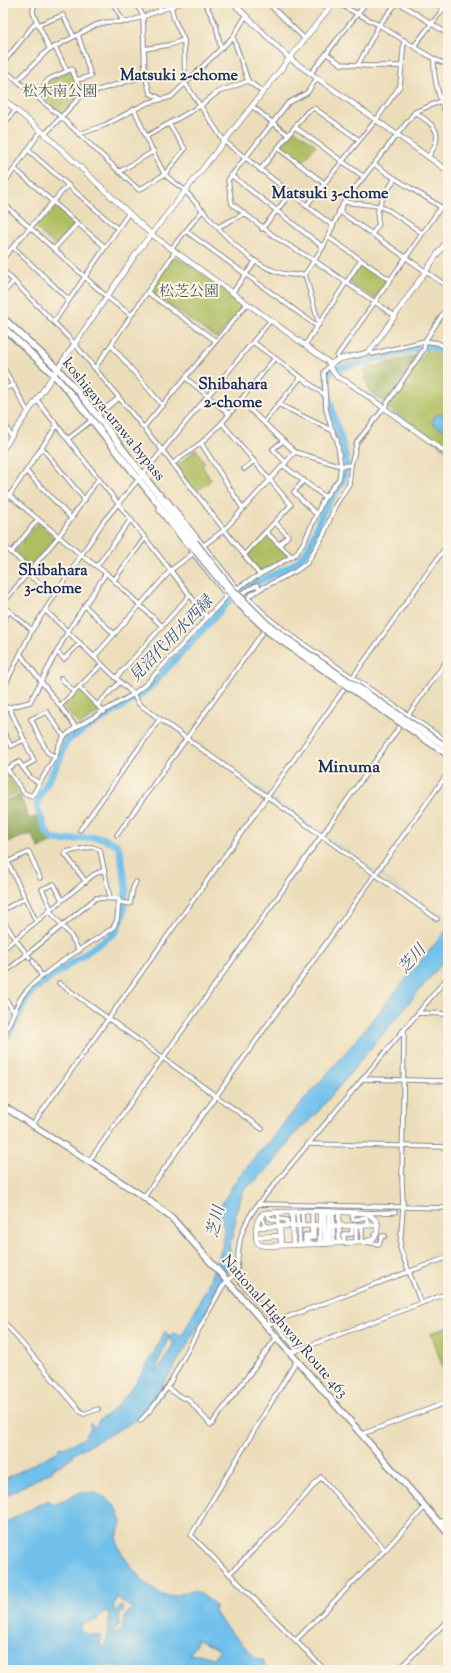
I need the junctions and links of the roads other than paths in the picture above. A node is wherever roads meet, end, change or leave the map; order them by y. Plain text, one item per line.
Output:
1 (6, 3) edge
2 (34, 3) edge
3 (113, 3) edge
4 (136, 3) edge
5 (157, 3) edge
6 (181, 3) edge
7 (205, 3) edge
8 (233, 3) edge
9 (268, 3) edge
10 (332, 3) edge
11 (337, 3) edge
12 (366, 3) edge
13 (398, 3) edge
14 (435, 3) edge
15 (448, 3) edge
16 (171, 6) junction
17 (443, 9) junction
18 (160, 10) junction
19 (448, 12) edge
20 (358, 14) junction
21 (3, 15) edge
22 (143, 16) junction
23 (246, 16) junction
24 (123, 21) junction
25 (37, 23) junction
26 (431, 24) junction
27 (379, 26) junction
28 (448, 34) edge
29 (78, 35) junction
30 (74, 37) junction
31 (233, 37) junction
32 (305, 39) junction
33 (184, 40) junction
34 (404, 40) junction
35 (414, 46) junction
36 (55, 47) junction
37 (144, 49) junction
38 (221, 49) junction
39 (50, 50) junction
40 (327, 54) junction
41 (289, 58) junction
42 (434, 59) junction
43 (448, 60) edge
44 (3, 63) edge
45 (358, 65) junction
46 (447, 65) edge
47 (401, 66) junction
48 (3, 68) edge
49 (67, 71) junction
50 (311, 73) junction
51 (145, 76) junction
52 (318, 78) junction
53 (18, 80) junction
54 (77, 80) junction
55 (248, 81) junction
56 (185, 83) junction
57 (263, 92) junction
58 (35, 95) junction
59 (82, 95) junction
60 (3, 98) edge
61 (161, 99) junction
62 (441, 102) junction
63 (200, 106) junction
64 (252, 106) junction
65 (16, 109) junction
66 (134, 110) junction
67 (415, 112) junction
68 (61, 117) junction
69 (448, 119) edge
70 (376, 120) junction
71 (272, 122) junction
72 (169, 124) junction
73 (3, 125) edge
74 (295, 127) junction
75 (43, 132) junction
76 (80, 134) junction
77 (288, 135) junction
78 (397, 135) junction
79 (147, 136) junction
80 (359, 140) junction
81 (224, 141) junction
82 (278, 148) junction
83 (28, 150) junction
84 (154, 151) junction
85 (428, 157) junction
86 (244, 158) junction
87 (343, 162) junction
88 (374, 164) junction
89 (15, 168) junction
90 (260, 170) junction
91 (448, 170) edge
92 (119, 172) junction
93 (165, 174) junction
94 (231, 175) junction
95 (364, 177) junction
96 (394, 180) junction
97 (325, 184) junction
98 (3, 185) edge
99 (68, 185) junction
100 (185, 190) junction
101 (290, 194) junction
102 (53, 202) junction
103 (344, 202) junction
104 (3, 203) edge
105 (306, 206) junction
106 (379, 206) junction
107 (441, 207) junction
108 (203, 210) junction
109 (277, 211) junction
110 (339, 211) junction
111 (448, 212) edge
112 (128, 214) junction
113 (244, 214) junction
114 (78, 223) junction
115 (333, 226) junction
116 (30, 228) junction
117 (218, 228) junction
118 (118, 229) junction
119 (262, 229) junction
120 (186, 232) junction
121 (422, 233) junction
122 (151, 234) junction
123 (372, 234) junction
124 (328, 237) junction
125 (448, 239) edge
126 (13, 247) junction
127 (105, 247) junction
128 (324, 247) junction
129 (54, 249) junction
130 (173, 250) junction
131 (405, 257) junction
132 (3, 258) edge
133 (361, 260) junction
134 (315, 261) junction
135 (255, 262) junction
136 (3, 270) edge
137 (426, 272) junction
138 (305, 274) junction
139 (246, 275) junction
140 (84, 277) junction
141 (390, 280) junction
142 (14, 281) junction
143 (347, 283) junction
144 (448, 287) edge
145 (147, 292) junction
146 (3, 293) edge
147 (232, 293) junction
148 (106, 297) junction
149 (69, 300) junction
150 (374, 302) junction
151 (247, 304) junction
152 (448, 306) edge
153 (131, 315) junction
154 (395, 316) junction
155 (3, 318) edge
156 (271, 320) junction
157 (54, 322) junction
158 (318, 325) junction
159 (3, 327) edge
160 (216, 341) junction
161 (425, 341) junction
162 (253, 342) junction
163 (74, 343) junction
164 (112, 345) junction
165 (305, 345) junction
166 (448, 350) edge
167 (370, 352) junction
168 (275, 358) junction
169 (338, 360) junction
170 (330, 365) junction
171 (3, 367) edge
172 (57, 368) junction
173 (95, 368) junction
174 (54, 374) junction
175 (301, 377) junction
176 (186, 378) junction
177 (14, 385) junction
178 (3, 388) edge
179 (325, 395) junction
180 (207, 397) junction
181 (120, 398) junction
182 (37, 400) junction
183 (240, 400) junction
184 (278, 404) junction
185 (163, 406) junction
186 (384, 408) junction
187 (28, 412) junction
188 (229, 414) junction
189 (98, 415) junction
190 (3, 420) edge
191 (92, 420) junction
192 (264, 422) junction
193 (222, 423) junction
194 (57, 425) junction
195 (144, 428) junction
196 (333, 431) junction
197 (12, 437) junction
198 (68, 439) junction
199 (283, 440) junction
200 (200, 443) junction
201 (42, 448) junction
202 (3, 449) edge
203 (162, 450) junction
204 (296, 452) junction
205 (448, 454) edge
206 (254, 461) junction
207 (172, 464) junction
208 (285, 464) junction
209 (341, 466) junction
210 (350, 466) junction
211 (244, 470) dead end
212 (26, 471) junction
213 (143, 474) junction
214 (99, 478) junction
215 (138, 479) junction
216 (304, 480) junction
217 (270, 481) junction
218 (3, 490) edge
219 (156, 491) junction
220 (10, 496) junction
221 (325, 497) junction
222 (85, 500) junction
223 (118, 503) junction
224 (158, 503) junction
225 (3, 505) edge
226 (166, 508) junction
227 (243, 509) junction
228 (316, 514) junction
229 (38, 519) junction
230 (72, 519) junction
231 (131, 519) junction
232 (275, 522) junction
233 (224, 530) junction
234 (266, 532) junction
235 (59, 536) junction
236 (145, 538) junction
237 (193, 544) junction
238 (448, 544) edge
239 (3, 545) edge
240 (203, 545) junction
241 (279, 545) junction
242 (11, 553) junction
243 (193, 553) junction
244 (81, 555) junction
245 (244, 555) junction
246 (292, 557) junction
247 (97, 566) junction
248 (31, 570) junction
249 (171, 570) junction
250 (106, 573) junction
251 (27, 574) junction
252 (259, 574) junction
253 (114, 580) junction
254 (236, 589) junction
255 (260, 589) junction
256 (55, 594) junction
257 (190, 595) junction
258 (227, 596) junction
259 (3, 605) edge
260 (140, 605) junction
261 (85, 606) junction
262 (45, 610) junction
263 (9, 611) junction
264 (207, 616) junction
265 (271, 620) junction
266 (3, 622) edge
267 (162, 626) junction
268 (32, 630) junction
269 (68, 631) junction
270 (114, 634) junction
271 (80, 643) junction
272 (57, 652) junction
273 (21, 655) junction
274 (94, 657) junction
275 (448, 659) edge
276 (102, 664) junction
277 (61, 678) dead end
278 (116, 678) junction
279 (353, 678) junction
280 (41, 681) junction
281 (120, 682) junction
282 (79, 687) junction
283 (3, 689) edge
284 (74, 692) junction
285 (133, 694) junction
286 (98, 705) junction
287 (60, 706) junction
288 (9, 707) junction
289 (3, 709) edge
290 (104, 712) junction
291 (408, 715) junction
292 (159, 720) junction
293 (76, 727) junction
294 (3, 731) edge
295 (64, 737) junction
296 (24, 740) junction
297 (186, 740) junction
298 (448, 742) edge
299 (448, 748) edge
300 (448, 755) edge
301 (54, 757) junction
302 (3, 763) edge
303 (23, 767) junction
304 (6, 769) junction
305 (448, 773) edge
306 (39, 783) junction
307 (267, 797) junction
308 (80, 830) dead end
309 (117, 835) dead end
310 (322, 836) junction
311 (3, 852) edge
312 (7, 861) junction
313 (3, 864) edge
314 (104, 870) junction
315 (375, 874) junction
316 (40, 878) dead end
317 (86, 882) junction
318 (136, 882) dead end
319 (25, 898) junction
320 (110, 898) junction
321 (62, 900) junction
322 (121, 902) junction
323 (3, 910) edge
324 (50, 910) junction
325 (437, 919) dead end
326 (3, 920) edge
327 (36, 921) junction
328 (63, 925) junction
329 (15, 939) junction
330 (3, 949) edge
331 (79, 951) junction
332 (27, 953) junction
333 (3, 974) edge
334 (42, 977) junction
335 (448, 977) edge
336 (60, 983) dead end
337 (3, 996) edge
338 (4, 1001) edge
339 (14, 1012) junction
340 (418, 1013) junction
341 (448, 1014) edge
342 (108, 1018) junction
343 (404, 1030) junction
344 (3, 1034) edge
345 (163, 1057) junction
346 (363, 1079) junction
347 (404, 1080) junction
348 (448, 1081) edge
349 (217, 1096) junction
350 (3, 1106) edge
351 (33, 1124) junction
352 (262, 1129) dead end
353 (308, 1144) junction
354 (402, 1146) junction
355 (448, 1147) edge
356 (89, 1160) junction
357 (144, 1197) junction
358 (258, 1204) junction
359 (403, 1207) junction
360 (448, 1208) edge
361 (312, 1211) junction
362 (326, 1211) junction
363 (268, 1212) junction
364 (278, 1212) junction
365 (297, 1212) junction
366 (339, 1212) junction
367 (352, 1212) junction
368 (395, 1212) dead end
369 (251, 1213) junction
370 (364, 1213) junction
371 (259, 1217) junction
372 (313, 1225) junction
373 (320, 1225) junction
374 (362, 1225) junction
375 (369, 1225) junction
376 (378, 1225) junction
377 (279, 1226) junction
378 (296, 1226) junction
379 (333, 1226) junction
380 (339, 1226) junction
381 (354, 1226) junction
382 (256, 1227) junction
383 (265, 1227) junction
384 (360, 1234) junction
385 (280, 1236) junction
386 (385, 1236) dead end
387 (256, 1237) junction
388 (264, 1237) junction
389 (356, 1242) junction
390 (363, 1242) junction
391 (332, 1243) junction
392 (304, 1244) junction
393 (281, 1245) junction
394 (293, 1245) junction
395 (448, 1257) edge
396 (409, 1271) junction
397 (235, 1275) junction
398 (226, 1278) junction
399 (448, 1293) edge
400 (421, 1303) junction
401 (3, 1321) edge
402 (274, 1323) junction
403 (266, 1325) junction
404 (277, 1337) junction
405 (297, 1350) junction
406 (290, 1353) junction
407 (297, 1360) junction
408 (167, 1388) junction
409 (448, 1402) edge
410 (98, 1409) dead end
411 (140, 1421) dead end
412 (362, 1434) junction
413 (425, 1507) junction
414 (448, 1517) edge
415 (439, 1523) junction
416 (448, 1533) edge
417 (385, 1550) junction
418 (229, 1574) junction
419 (448, 1620) edge
420 (296, 1640) junction
421 (325, 1670) edge
422 (398, 1670) edge

1 - 21 street
2 - 25 street
3 - 24 street
4 - 22 street
5 - 18 street
6 - 16 street
7 - 38 street
8 - 23 street
9 - 32 street
10 - 32 street
11 - 20 street
12 - 20 street
13 - 26 street
13 - 27 street
14 - 17 street
15 - 17 street
16 - 18 street
16 - 33 street
17 - 19 street
17 - 26 street
18 - 22 street
20 - 27 street
20 - 40 street
22 - 24 street
22 - 37 street
23 - 31 street
23 - 41 street
24 - 29 street
25 - 30 street
25 - 39 street
25 - 44 street
26 - 28 street
26 - 35 street
27 - 34 street
27 - 45 street
29 - 30 street
29 - 54 street
30 - 36 street
31 - 38 street
31 - 55 street
32 - 41 street
33 - 37 street
33 - 56 street
34 - 35 street
34 - 47 street
35 - 42 street
36 - 39 street
36 - 49 street
37 - 51 street
38 - 56 street
39 - 53 street
40 - 45 street
40 - 50 street
41 - 50 street
41 - 57 street
42 - 46 street
42 - 62 street
43 - 46 street
45 - 47 street
47 - 70 street
48 - 53 street
49 - 54 street
49 - 58 street
50 - 52 street
51 - 59 street
51 - 61 street
52 - 70 street
52 - 71 street
53 - 58 street
54 - 59 street
55 - 57 street
55 - 63 street
56 - 61 street
56 - 63 street
57 - 64 street
58 - 68 street
59 - 68 street
60 - 65 street
61 - 66 street
62 - 67 street
62 - 69 street
63 - 72 street
63 - 81 street
64 - 71 street
64 - 81 street
65 - 73 street
65 - 75 street
66 - 76 street
66 - 79 street
67 - 78 street
67 - 85 street
68 - 75 street
68 - 76 street
70 - 78 street
70 - 80 street
71 - 77 street
71 - 86 street
72 - 79 street
72 - 93 street
74 - 77 street
74 - 80 street
74 - 87 street
75 - 83 street
75 - 112 street
76 - 92 street
77 - 82 street
78 - 85 street
78 - 88 street
79 - 84 street
80 - 87 street
81 - 86 street
81 - 100 street
82 - 90 street
82 - 97 street
83 - 89 street
83 - 99 street
84 - 92 street
84 - 93 street
85 - 91 street
86 - 90 street
86 - 94 street
87 - 95 street
87 - 97 street
88 - 95 street
88 - 96 street
89 - 98 street
89 - 102 street
90 - 101 street
92 - 93 street
93 - 100 street
94 - 109 street
94 - 113 street
95 - 103 street
96 - 106 street
96 - 107 street
97 - 105 street
99 - 102 street
99 - 118 street
100 - 108 street
100 - 122 street
101 - 105 street
101 - 109 street
102 - 114 street
102 - 116 street
103 - 106 street
103 - 110 street
104 - 116 street
105 - 115 street
106 - 121 street
106 - 123 street
107 - 111 street
107 - 121 street
108 - 117 street
108 - 120 street
109 - 119 street
109 - 128 street
110 - 115 street
110 - 123 street
112 - 118 street
112 - 122 street
113 - 117 street
113 - 119 street
114 - 127 street
114 - 129 street
115 - 124 street
116 - 126 street
116 - 129 street
117 - 135 street
118 - 127 street
119 - 134 street
120 - 130 street
120 - 139 street
121 - 131 street
122 - 130 street
122 - 148 street
123 - 131 street
124 - 128 street
124 - 133 street
125 - 137 street
126 - 132 street
126 - 149 street
127 - 140 street
128 - 134 street
129 - 140 street
130 - 145 street
130 - 147 street
131 - 137 street
131 - 141 street
133 - 141 street
133 - 143 street
134 - 138 street
134 - 143 street
135 - 138 street
135 - 139 street
136 - 142 street
137 - 144 street
137 - 154 street
138 - 158 street
139 - 147 street
139 - 158 street
140 - 148 street
140 - 149 street
141 - 150 street
142 - 146 street
142 - 157 street
143 - 150 street
143 - 158 street
145 - 153 street
145 - 160 street
147 - 151 street
148 - 153 street
148 - 163 street
149 - 157 street
150 - 154 street
150 - 169 street
151 - 156 street
151 - 160 street
152 - 161 street
153 - 164 street
154 - 167 street
155 - 172 highway, koshigaya-urawa bypass
156 - 162 street
156 - 165 street
157 - 163 street
158 - 165 street
159 - 174 highway, koshigaya-urawa bypass
160 - 176 street
161 - 166 street
161 - 167 street
161 - 186 street
162 - 168 street
162 - 180 street
163 - 172 street
163 - 173 street
164 - 173 street
164 - 185 street
165 - 170 street
167 - 169 street
168 - 175 street
168 - 183 street
169 - 170 street
170 - 179 street
170 - 186 street
171 - 177 street
172 - 174 street
172 - 189 highway, koshigaya-urawa bypass
173 - 181 street
174 - 182 street
174 - 191 highway, koshigaya-urawa bypass
175 - 179 street
175 - 184 street
176 - 180 street
176 - 185 street
177 - 178 street
177 - 187 street
179 - 196 street
180 - 188 street
180 - 203 street
181 - 189 street
181 - 195 street
182 - 187 street
182 - 194 street
183 - 188 street
183 - 192 street
184 - 192 street
184 - 196 street
185 - 195 street
186 - 205 street
186 - 210 street
187 - 197 street
188 - 193 street
189 - 213 highway, koshigaya-urawa bypass
190 - 197 street
191 - 198 street
191 - 215 highway, koshigaya-urawa bypass
192 - 199 street
193 - 200 street
193 - 206 street
194 - 198 street
194 - 201 street
195 - 203 street
196 - 209 street
197 - 202 street
198 - 214 street
199 - 204 street
199 - 208 street
200 - 207 street
200 - 227 street
201 - 212 street
201 - 222 street
203 - 207 street
203 - 213 street
204 - 208 street
204 - 209 street
206 - 211 street
206 - 217 street
207 - 233 street
208 - 216 street
208 - 217 street
209 - 210 street
209 - 221 street
210 - 255 street
212 - 220 street
212 - 230 street
213 - 215 street
213 - 219 highway, koshigaya-urawa bypass
214 - 222 street
214 - 223 street
215 - 223 street
215 - 224 highway, koshigaya-urawa bypass
216 - 221 street
216 - 228 street
217 - 227 street
217 - 232 street
218 - 220 street
219 - 226 highway, koshigaya-urawa bypass
219 - 240 street
220 - 225 street
220 - 229 street
221 - 228 street
222 - 230 street
223 - 231 street
223 - 244 street
224 - 226 highway, koshigaya-urawa bypass
224 - 243 street
226 - 237 highway
227 - 233 street
228 - 246 street
229 - 235 street
229 - 242 street
230 - 235 street
231 - 236 street
231 - 247 street
232 - 234 street
232 - 241 street
233 - 240 street
233 - 245 street
234 - 241 street
234 - 245 street
235 - 244 street
235 - 248 street
236 - 249 street
236 - 253 street
237 - 299 highway, bridge
237 - 300 highway, bridge
238 - 279 street
239 - 242 street
240 - 243 street
240 - 254 street
241 - 246 street
242 - 248 street
243 - 249 street
243 - 258 street
244 - 247 street
244 - 256 street
245 - 252 street
246 - 252 street
247 - 250 street
248 - 251 street
249 - 257 street
249 - 260 street
250 - 253 street
250 - 261 street
251 - 256 street
251 - 259 street
252 - 254 street
253 - 260 street
254 - 255 street
254 - 258 street
255 - 265 street
256 - 262 street
257 - 264 street
257 - 267 street
258 - 264 street
259 - 263 street
260 - 267 street
260 - 270 street
261 - 269 street
261 - 270 street
262 - 268 street
262 - 269 street
263 - 266 street
263 - 268 street
264 - 285 street
265 - 279 street
265 - 297 street
267 - 278 street
268 - 273 street
269 - 271 street
269 - 272 street
270 - 274 street
271 - 272 street
271 - 274 street
272 - 280 street
273 - 280 street
273 - 283 street
274 - 276 street
275 - 291 street
276 - 278 street
276 - 282 street
277 - 284 street
278 - 281 street
279 - 291 street
279 - 307 street
280 - 287 street
280 - 288 street
281 - 285 street
281 - 286 street
282 - 284 street
282 - 286 street
284 - 287 street
285 - 290 street
285 - 292 street
286 - 290 street
287 - 293 street
288 - 289 street
288 - 296 street
290 - 293 street
291 - 298 street
291 - 310 street
292 - 297 street
292 - 308 street
293 - 295 street
294 - 296 street
295 - 301 street
295 - 301 street
296 - 303 street
297 - 307 street
297 - 309 street
301 - 306 street
302 - 304 street
303 - 304 street
303 - 306 street
304 - 306 street
305 - 315 street
307 - 310 street
307 - 342 street
310 - 315 street
310 - 345 street
311 - 312 street
312 - 313 street
312 - 316 street
312 - 319 street
314 - 317 street
314 - 317 street
314 - 320 street
315 - 325 street
315 - 349 street
317 - 321 street
318 - 322 street
319 - 323 street
319 - 327 street
320 - 322 street
320 - 328 street
321 - 324 street
321 - 324 street
322 - 331 street
324 - 327 street
324 - 328 street
326 - 329 street
327 - 329 street
328 - 331 street
328 - 332 street
329 - 330 street
329 - 332 street
331 - 334 street
332 - 333 street
332 - 334 street
334 - 339 street
335 - 340 street
336 - 342 street
337 - 338 street
338 - 339 street
339 - 344 street
340 - 341 street
340 - 343 street
342 - 345 street
342 - 351 street
343 - 346 street
343 - 347 street
345 - 349 street
345 - 356 street
346 - 347 street
346 - 353 street
347 - 348 street
347 - 354 street
349 - 352 street
349 - 357 street
350 - 351 highway, National Highway Route 463
351 - 356 highway, National Highway Route 463
353 - 354 street
353 - 358 street
354 - 355 street
354 - 359 street
356 - 357 highway, National Highway Route 463
357 - 398 highway, National Highway Route 463
358 - 359 street
358 - 369 street
359 - 360 street
359 - 396 street
361 - 362 street
361 - 365 street
361 - 372 street
362 - 366 street
362 - 373 street
362 - 379 street
362 - 391 street
363 - 364 street
363 - 371 street
363 - 377 street
364 - 365 street
364 - 378 street
365 - 378 street
365 - 378 street
366 - 367 street
366 - 380 street
367 - 370 street
367 - 375 street
368 - 370 street
369 - 371 street
369 - 397 street
370 - 376 street
371 - 382 street
371 - 383 street
372 - 373 street
372 - 378 street
372 - 392 street
373 - 391 street
374 - 375 street
374 - 381 street
374 - 384 street
375 - 376 street
376 - 390 street
377 - 378 street
377 - 383 street
377 - 385 street
378 - 392 street
378 - 394 street
379 - 380 street
379 - 391 street
380 - 381 street
380 - 391 street
381 - 384 street
381 - 391 street
382 - 383 street
382 - 387 street
383 - 388 street
384 - 389 street
384 - 390 street
385 - 388 street
385 - 393 street
386 - 390 street
387 - 388 street
387 - 393 street
389 - 390 street
389 - 391 street
391 - 392 street
392 - 394 street
393 - 394 street
395 - 396 street
396 - 400 street
396 - 402 street
397 - 398 street
397 - 402 street
398 - 403 highway, National Highway Route 463
398 - 408 street
399 - 400 street
400 - 405 street
401 - 410 street
402 - 403 street
402 - 405 street
403 - 404 highway, National Highway Route 463
404 - 406 highway, National Highway Route 463
404 - 408 street
405 - 406 street
406 - 407 highway, National Highway Route 463
407 - 412 highway, National Highway Route 463
407 - 418 street
408 - 411 street
409 - 412 street
412 - 413 highway, National Highway Route 463
413 - 415 highway, National Highway Route 463
413 - 417 street
414 - 415 street
415 - 416 highway, National Highway Route 463
417 - 418 street
417 - 420 street
418 - 420 street
419 - 422 street
420 - 421 street

